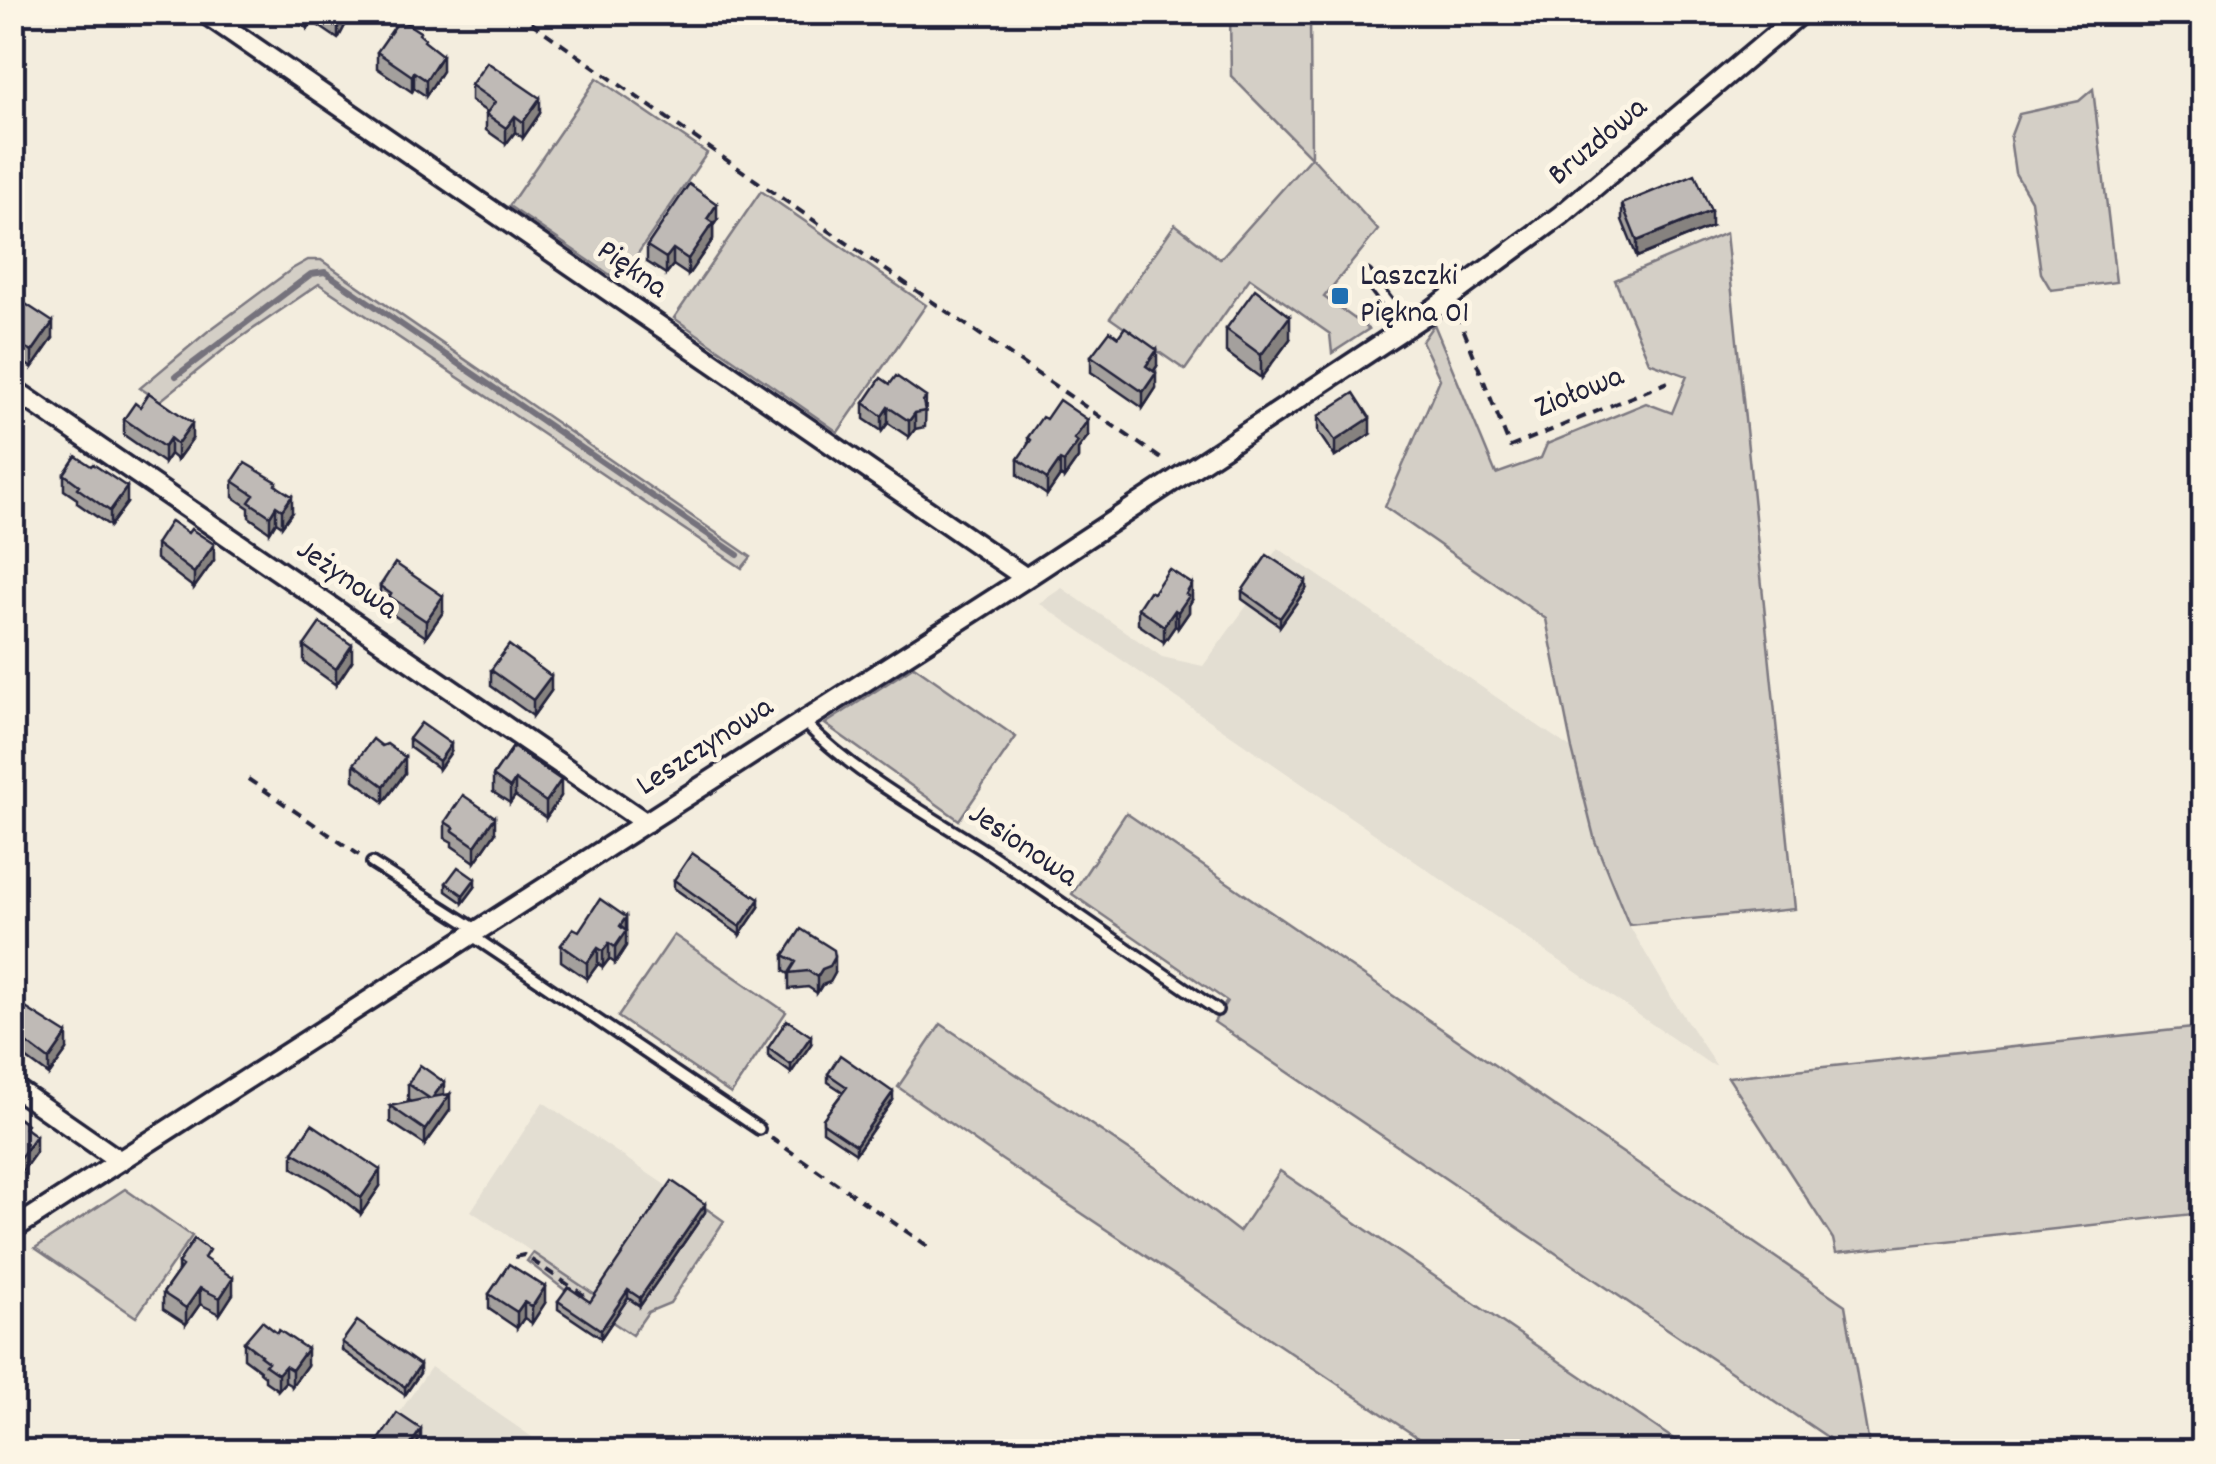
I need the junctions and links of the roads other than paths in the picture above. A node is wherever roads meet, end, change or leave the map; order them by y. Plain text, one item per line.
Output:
1 (203, 12) edge
2 (1802, 12) edge
3 (1366, 275) dead end
4 (1428, 313) joint
5 (1406, 328) junction
6 (12, 388) edge
7 (1026, 578) junction
8 (803, 721) junction
9 (646, 823) junction
10 (372, 863) road end
11 (475, 933) junction
12 (1218, 1010) dead end
13 (12, 1086) edge
14 (759, 1130) road end
15 (120, 1160) junction
16 (12, 1230) edge

1 - 7 street, Piękna
2 - 4 street, Bruzdowa
3 - 5 lane
4 - 5 street, Leszczynowa
5 - 7 street, Leszczynowa
6 - 9 street, Jeżynowa
7 - 8 street, Leszczynowa
8 - 9 street, Leszczynowa
8 - 12 lane, Jesionowa
9 - 11 street, Leszczynowa
10 - 11 lane
11 - 14 lane
11 - 15 street, Leszczynowa
13 - 15 street
15 - 16 street, Leszczynowa

